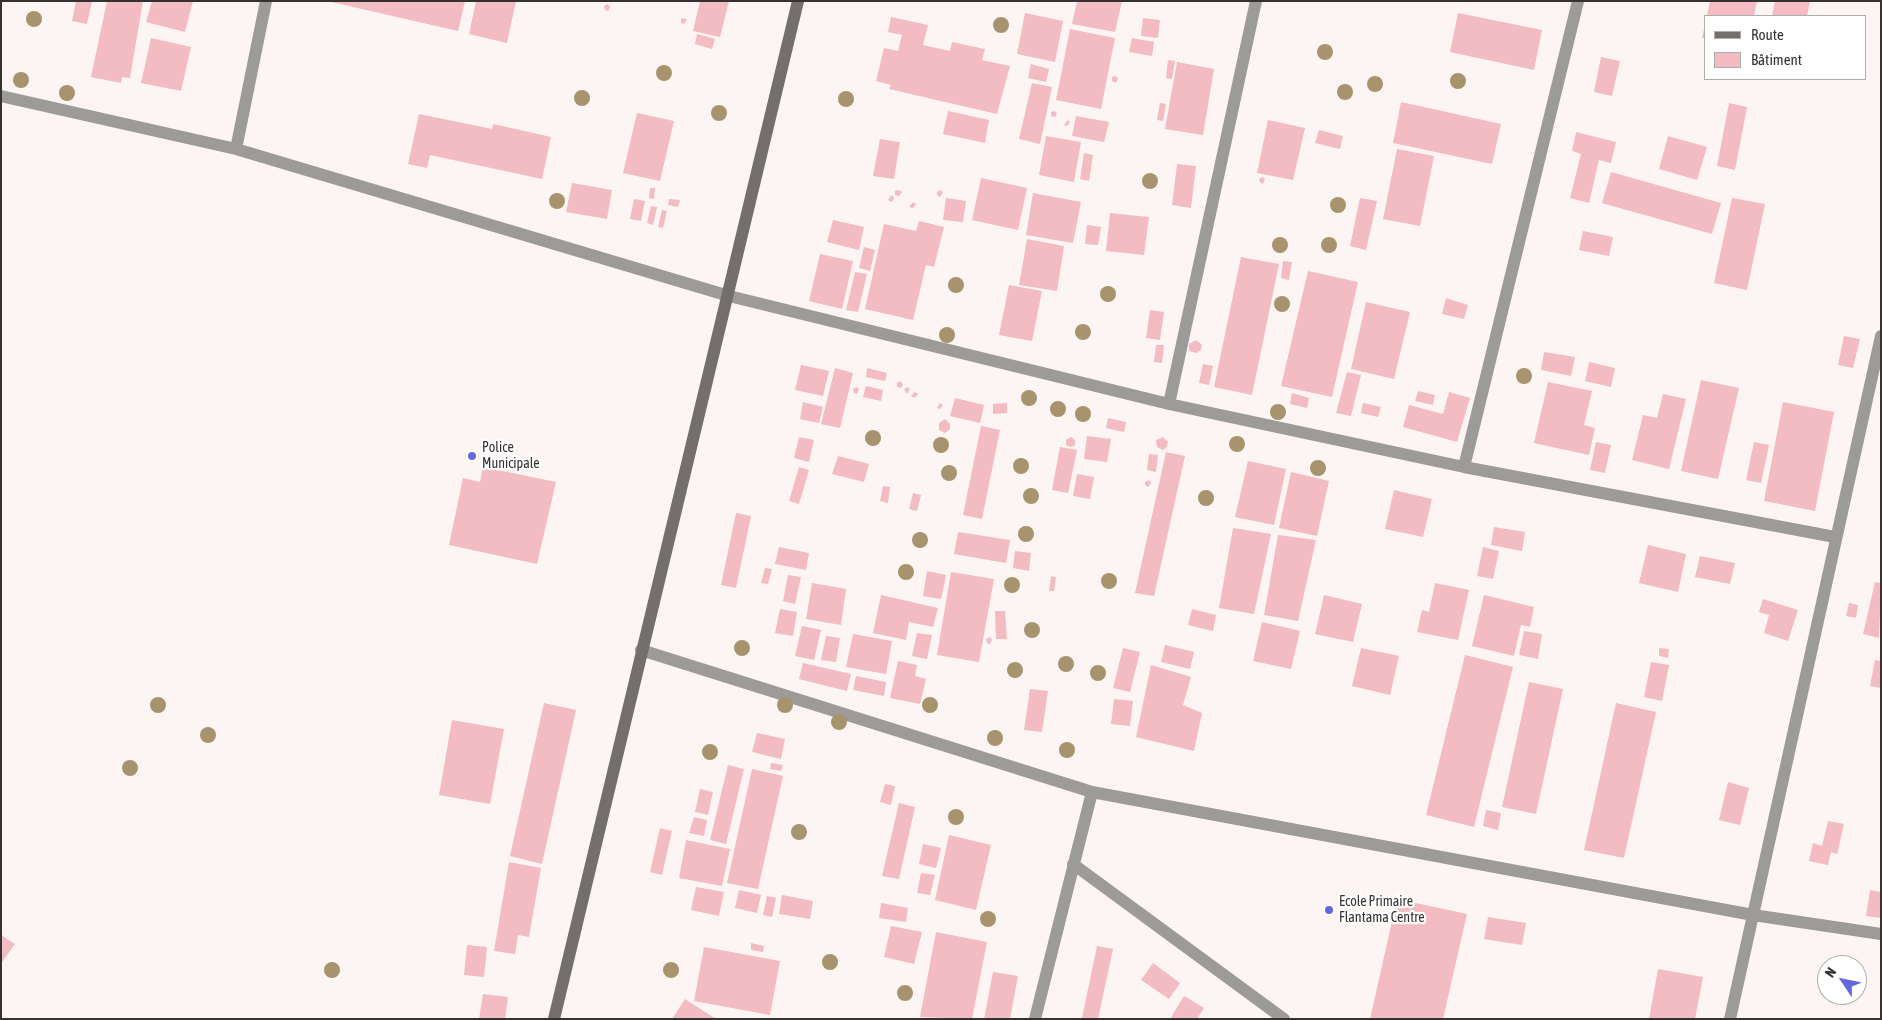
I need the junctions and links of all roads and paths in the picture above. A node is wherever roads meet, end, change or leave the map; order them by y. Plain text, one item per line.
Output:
1 (266, 1) edge
2 (798, 1) edge
3 (1256, 1) edge
4 (1578, 1) edge
5 (1, 96) edge
6 (236, 148) junction
7 (729, 296) junction
8 (1881, 336) edge
9 (1169, 404) junction
10 (1464, 467) junction
11 (1835, 537) junction
12 (641, 650) junction
13 (1092, 792) junction
14 (1074, 864) junction
15 (1753, 915) junction
16 (1881, 934) edge
17 (554, 1019) edge
18 (1035, 1019) edge
19 (1284, 1019) edge
20 (1730, 1019) edge

1 - 6 street
2 - 7 main road
3 - 9 street
4 - 10 street
5 - 6 street
6 - 7 street
7 - 9 street
7 - 12 main road
8 - 11 street
9 - 10 street
10 - 11 street
11 - 15 street
12 - 13 street
12 - 17 main road
13 - 14 street
13 - 15 street
14 - 18 street
14 - 19 street
15 - 16 street
15 - 20 street

